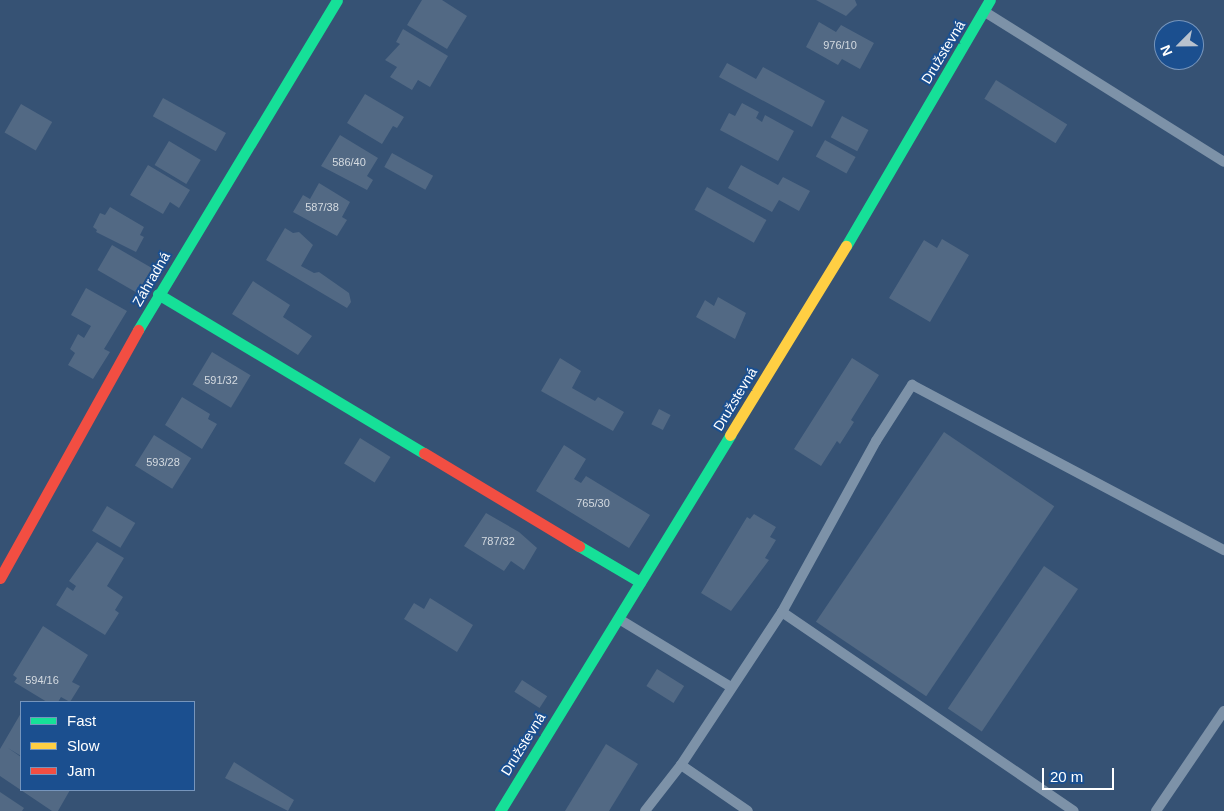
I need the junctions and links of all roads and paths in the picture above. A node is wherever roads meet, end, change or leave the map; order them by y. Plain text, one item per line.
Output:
1 (337, 0) edge
2 (990, 0) edge
3 (984, 12) junction
4 (1224, 162) edge
5 (158, 294) junction
6 (1224, 550) edge
7 (0, 578) edge
8 (640, 582) junction
9 (782, 612) junction
10 (619, 618) junction
11 (732, 686) junction
12 (1224, 711) edge
13 (681, 765) junction
14 (500, 811) edge
15 (645, 811) edge
16 (748, 811) edge
17 (1074, 811) edge
18 (1156, 811) edge

1 - 5 street, Záhradná
2 - 3 street, Družstevná
3 - 4 lane
3 - 8 street, Družstevná
5 - 7 street, Záhradná
5 - 8 street
6 - 9 lane
8 - 10 street, Družstevná
9 - 11 lane
9 - 17 lane
10 - 11 lane
10 - 14 street, Družstevná
11 - 13 lane
12 - 18 lane
13 - 15 lane
13 - 16 lane

